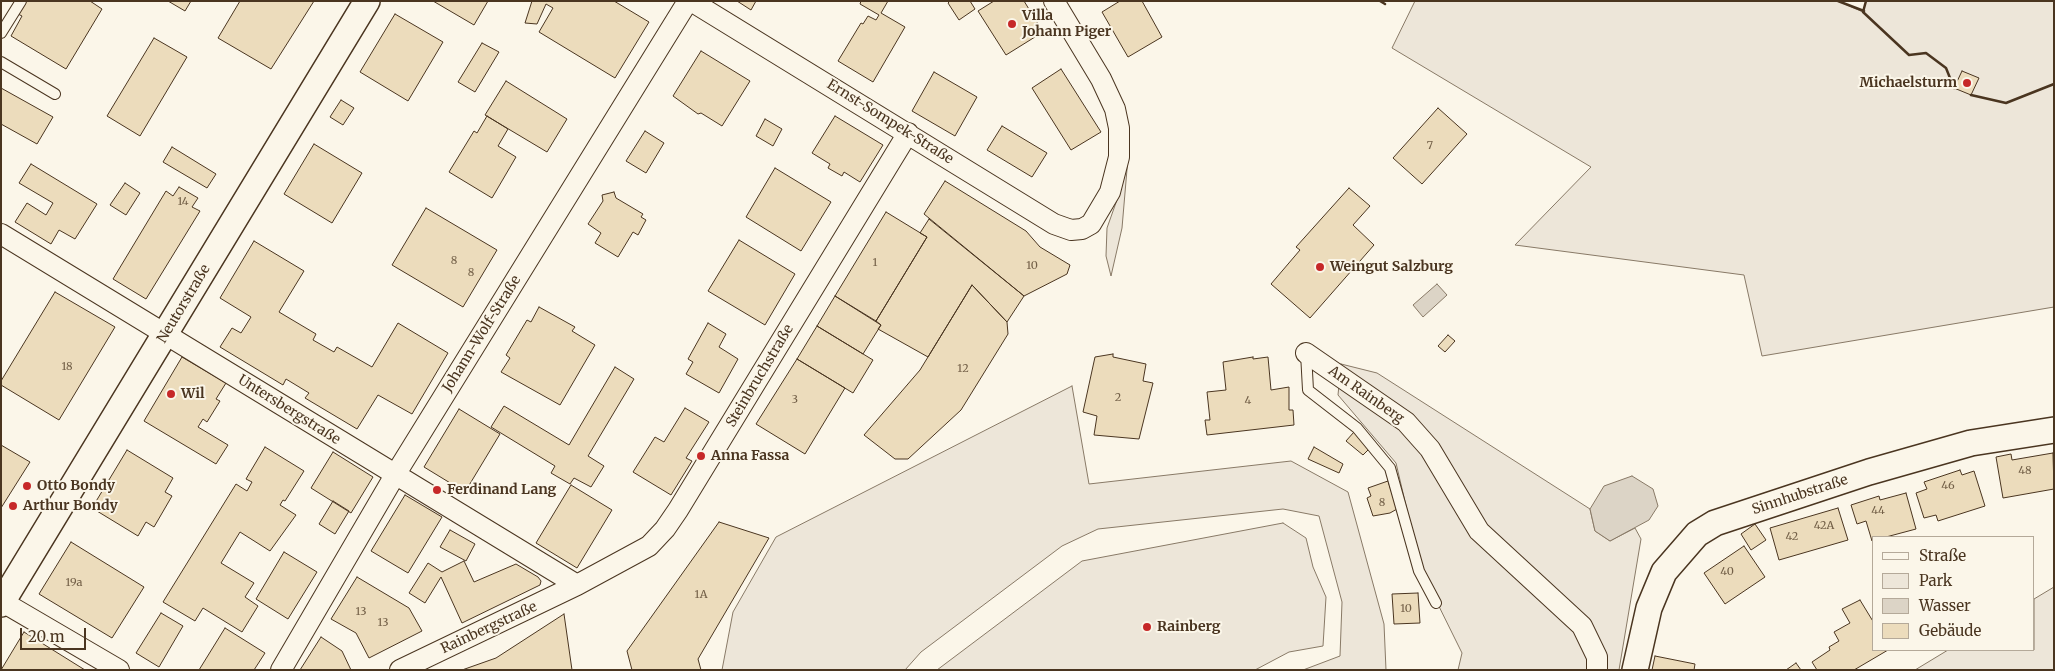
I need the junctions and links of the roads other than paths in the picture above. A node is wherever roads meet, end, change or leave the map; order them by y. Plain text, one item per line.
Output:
1 (21, 1) edge
2 (690, 1) edge
3 (1054, 1) edge
4 (367, 2) edge
5 (1, 33) edge
6 (1, 62) edge
7 (55, 94) dead end
8 (908, 133) junction
9 (1, 234) edge
10 (166, 335) junction
11 (1306, 353) joint
12 (2054, 430) edge
13 (395, 475) junction
14 (577, 585) junction
15 (2, 602) edge
16 (1436, 604) dead end
17 (119, 670) edge
18 (281, 670) edge
19 (400, 670) edge
20 (1597, 670) edge
21 (1635, 670) edge

1 - 5 lane
2 - 8 street, Ernst-Sompek-Straße
2 - 13 street, Johann-Wolf-Straße
3 - 8 street, Ernst-Sompek-Straße
4 - 10 street, Neutorstraße
6 - 7 lane
8 - 14 street, Steinbruchstraße
9 - 10 street, Untersbergstraße
10 - 13 street, Untersbergstraße
10 - 15 street, Neutorstraße
11 - 16 lane, Am Rainberg
11 - 20 street, Am Rainberg
12 - 21 street, Sinnhubstraße
13 - 14 street, Untersbergstraße
13 - 18 street, Johann-Wolf-Straße
14 - 19 street, Rainbergstraße
15 - 17 street

